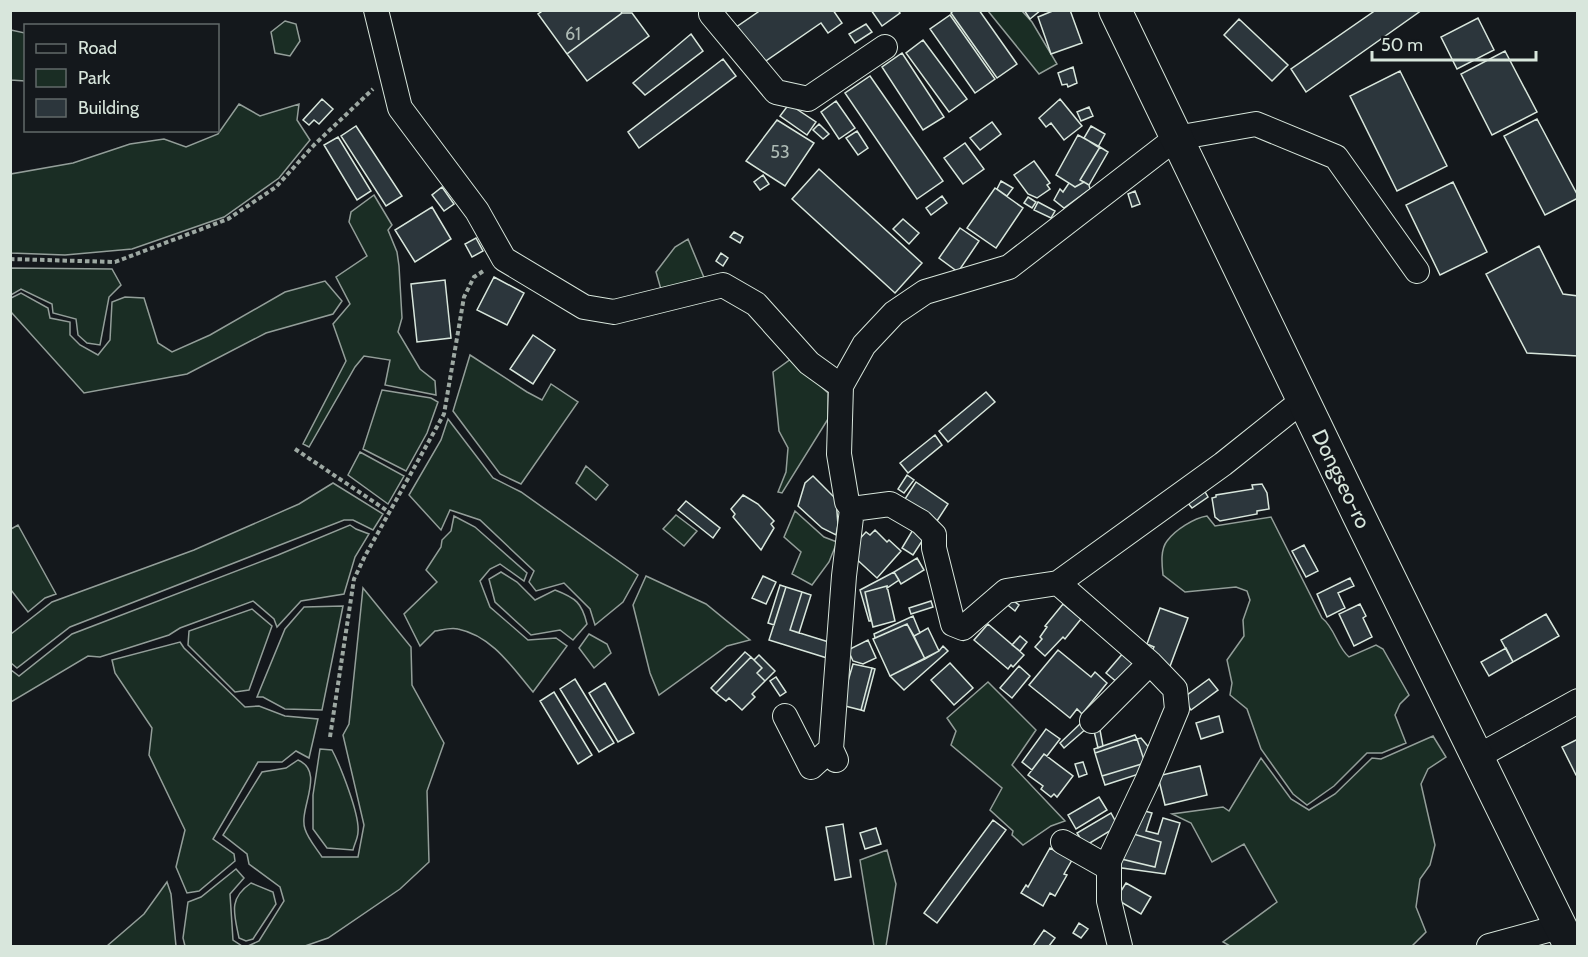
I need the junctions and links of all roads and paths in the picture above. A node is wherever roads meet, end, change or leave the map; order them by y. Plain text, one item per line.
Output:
1 (376, 10) edge
2 (712, 10) edge
3 (1115, 10) edge
4 (885, 47) dead end
5 (391, 71) junction
6 (1176, 138) junction
7 (10, 259) edge
8 (504, 259) junction
9 (1417, 271) dead end
10 (841, 386) junction
11 (1303, 400) junction
12 (295, 449) dead end
13 (852, 509) junction
14 (389, 512) junction
15 (1058, 583) junction
16 (1150, 663) junction
17 (1578, 701) edge
18 (785, 716) dead end
19 (1092, 721) dead end
20 (330, 737) dead end
21 (1477, 757) junction
22 (1063, 842) dead end
23 (1109, 868) junction
24 (1565, 937) edge
25 (1119, 946) edge
26 (1490, 946) edge

1 - 5 street
2 - 4 street
3 - 6 main road, Dongseo-ro
5 - 7 path
5 - 8 street
6 - 9 street
6 - 10 street
6 - 11 main road, Dongseo-ro
8 - 10 street
8 - 14 path
10 - 13 street
11 - 15 street
11 - 21 main road, Dongseo-ro
12 - 14 path
13 - 15 street
13 - 18 street
14 - 20 path
15 - 16 street
16 - 19 street
16 - 23 street
17 - 21 street
21 - 24 main road, Dongseo-ro
22 - 23 street
23 - 25 street
24 - 26 street

